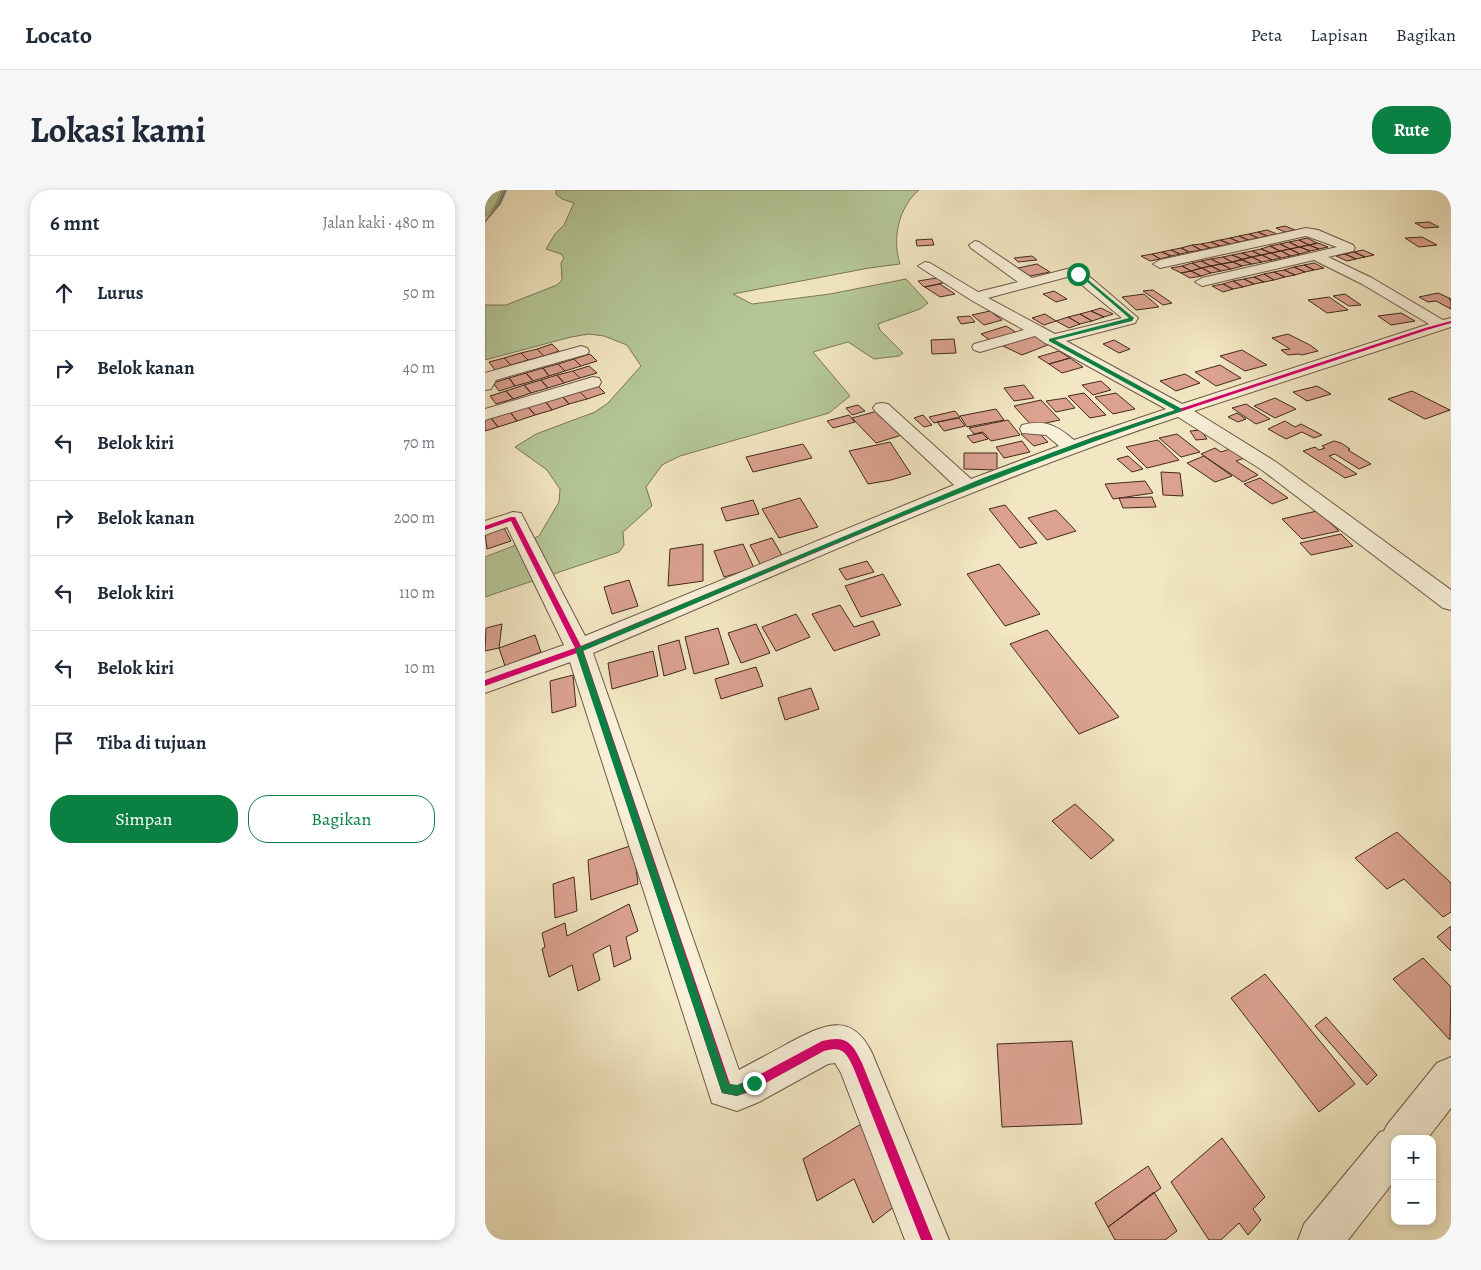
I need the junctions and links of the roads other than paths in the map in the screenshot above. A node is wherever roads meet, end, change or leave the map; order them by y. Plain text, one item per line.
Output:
1 (975, 245) dead end
2 (1316, 256) junction
3 (1160, 264) dead end
4 (925, 266) dead end
5 (1028, 282) junction
6 (1202, 282) dead end
7 (976, 297) junction
8 (1446, 323) edge
9 (1035, 332) junction
10 (1051, 340) junction
11 (980, 347) dead end
12 (581, 351) dead end
13 (593, 382) dead end
14 (485, 385) edge
15 (882, 408) dead end
16 (1180, 410) junction
17 (485, 415) edge
18 (1029, 428) dead end
19 (1072, 447) junction
20 (968, 487) junction
21 (486, 524) edge
22 (1451, 602) edge
23 (579, 649) junction
24 (485, 683) edge
25 (1451, 1077) edge
26 (1404, 1135) edge
27 (1391, 1152) edge
28 (927, 1240) edge
29 (1320, 1240) edge

1 - 5 street
2 - 3 street
2 - 6 street
2 - 8 street
4 - 7 street
5 - 7 street
5 - 10 street
7 - 9 street
8 - 16 street
9 - 10 street
9 - 11 street
10 - 16 street
12 - 14 street
13 - 17 street
15 - 20 street
16 - 19 street
16 - 22 street
18 - 19 street
19 - 20 street
20 - 23 street
21 - 23 street
23 - 24 street
23 - 28 street
25 - 26 street
27 - 29 street

